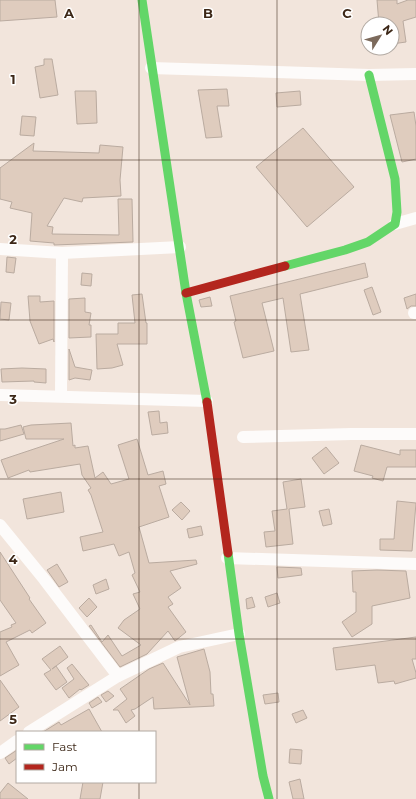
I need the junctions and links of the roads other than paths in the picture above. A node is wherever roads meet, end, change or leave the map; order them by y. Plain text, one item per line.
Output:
1 (142, 0) edge
2 (151, 68) junction
3 (416, 74) edge
4 (369, 75) junction
5 (416, 218) edge
6 (395, 224) junction
7 (180, 247) junction
8 (0, 250) edge
9 (62, 253) junction
10 (186, 293) junction
11 (0, 394) edge
12 (61, 396) junction
13 (207, 400) junction
14 (416, 434) edge
15 (243, 437) dead end
16 (0, 525) edge
17 (228, 558) junction
18 (416, 564) edge
19 (239, 634) junction
20 (118, 676) junction
21 (31, 731) edge
22 (16, 742) edge
23 (0, 753) edge
24 (269, 799) edge

1 - 2 main road
2 - 4 street
2 - 7 main road
3 - 4 street
4 - 6 main road
5 - 6 street
6 - 10 main road
7 - 9 street
7 - 10 main road
8 - 9 street
9 - 12 street
10 - 13 main road
11 - 12 street
12 - 13 street
13 - 17 main road
14 - 15 street
16 - 20 street
17 - 18 street
17 - 19 main road
19 - 20 street
19 - 24 main road
20 - 21 street
22 - 23 street

